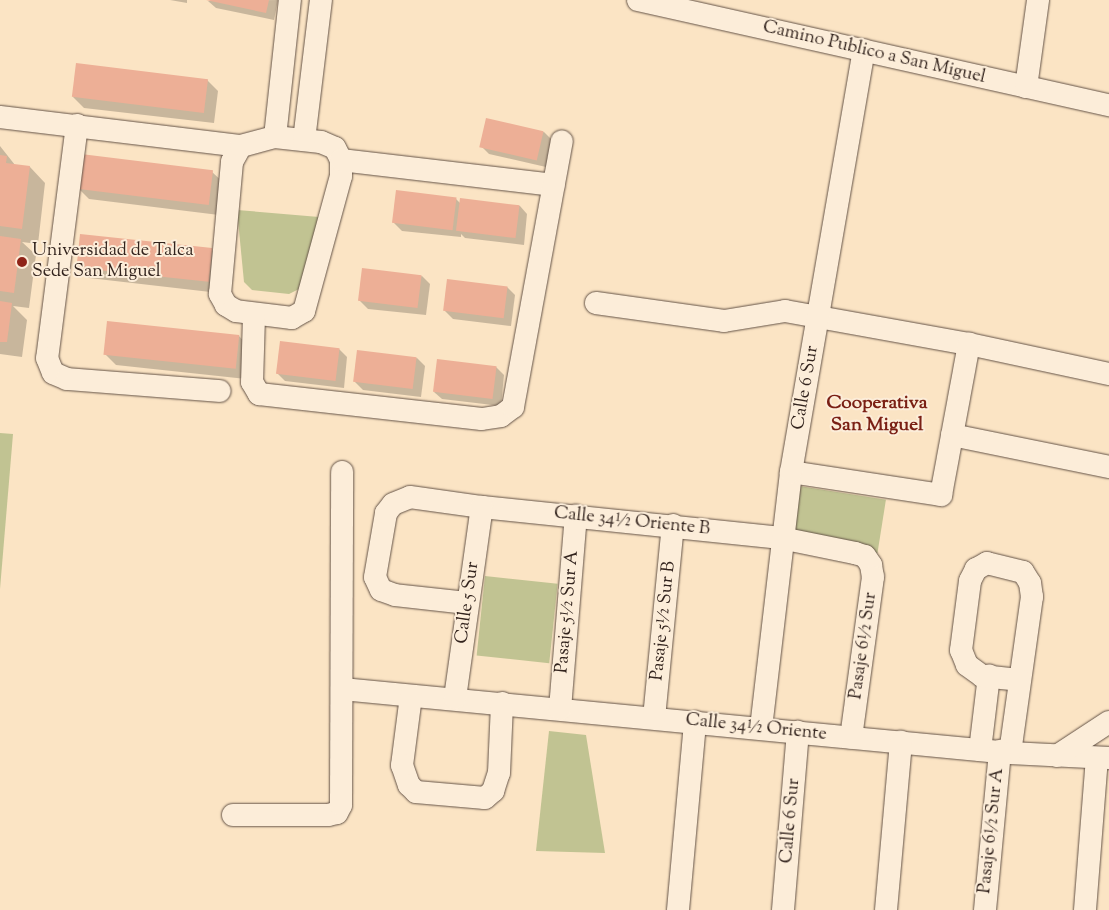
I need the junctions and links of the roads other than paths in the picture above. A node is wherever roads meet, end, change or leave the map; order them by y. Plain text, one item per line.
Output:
1 (290, 0) edge
2 (321, 0) edge
3 (638, 0) edge
4 (1038, 0) edge
5 (864, 50) junction
6 (1026, 87) junction
7 (1109, 105) edge
8 (0, 116) edge
9 (77, 125) junction
10 (275, 137) junction
11 (304, 140) junction
12 (562, 141) dead end
13 (241, 146) junction
14 (341, 160) junction
15 (554, 185) junction
16 (596, 303) dead end
17 (254, 316) junction
18 (819, 317) junction
19 (968, 344) junction
20 (1109, 374) edge
21 (220, 391) dead end
22 (952, 435) junction
23 (1109, 467) edge
24 (342, 472) dead end
25 (791, 472) junction
26 (482, 508) junction
27 (576, 516) junction
28 (673, 525) junction
29 (782, 538) junction
30 (865, 556) joint
31 (467, 603) junction
32 (989, 676) junction
33 (1019, 680) junction
34 (342, 688) junction
35 (411, 696) junction
36 (455, 698) junction
37 (502, 703) junction
38 (560, 709) junction
39 (654, 718) junction
40 (695, 722) junction
41 (1109, 722) edge
42 (761, 728) junction
43 (798, 732) junction
44 (851, 737) junction
45 (901, 742) junction
46 (997, 751) junction
47 (1057, 756) junction
48 (1103, 758) edge
49 (234, 815) dead end
50 (678, 910) edge
51 (783, 910) edge
52 (886, 910) edge
53 (984, 910) edge
54 (1085, 910) edge

1 - 10 street
2 - 11 street
3 - 5 street, Camino Publico a San Miguel
4 - 6 street
5 - 6 street, Camino Publico a San Miguel
5 - 18 street, Calle 6 Sur
6 - 7 street, Camino Publico a San Miguel
8 - 9 street
9 - 13 street
9 - 21 street
10 - 11 street
10 - 13 street
11 - 14 street
12 - 15 street
13 - 17 street
14 - 15 street
14 - 17 street
15 - 17 street
16 - 18 street
18 - 19 street
18 - 25 street, Calle 6 Sur
19 - 20 street
19 - 22 street
22 - 23 street
22 - 25 street
24 - 34 street
25 - 29 street, Calle 6 Sur
26 - 27 street, Calle 34½ Oriente B
26 - 31 street, Calle 5 Sur
26 - 31 street, Calle 34½ Oriente B
27 - 28 street, Calle 34½ Oriente B
27 - 38 street, Pasaje 5½ Sur A
28 - 29 street, Calle 34½ Oriente B
28 - 39 street, Pasaje 5½ Sur B
29 - 30 street, Calle 34½ Oriente B
29 - 42 street, Calle 6 Sur
30 - 44 street, Pasaje 6½ Sur
31 - 36 street, Calle 5 Sur
32 - 33 street
32 - 33 street
32 - 46 street
33 - 46 street
34 - 35 street, Calle 34½ Oriente
34 - 49 street
35 - 36 street, Calle 34½ Oriente
35 - 37 street
36 - 37 street, Calle 34½ Oriente
37 - 38 street, Calle 34½ Oriente
38 - 39 street, Calle 34½ Oriente
39 - 40 street, Calle 34½ Oriente
40 - 42 street, Calle 34½ Oriente
40 - 50 street
41 - 47 street
42 - 43 street, Calle 34½ Oriente
43 - 44 street, Calle 34½ Oriente
43 - 51 street, Calle 6 Sur
44 - 45 street, Calle 34½ Oriente
45 - 46 street, Calle 34½ Oriente
45 - 52 street
46 - 47 street, Calle 34½ Oriente
46 - 53 street, Pasaje 6½ Sur A
47 - 48 street, Calle 34½ Oriente
48 - 54 street

